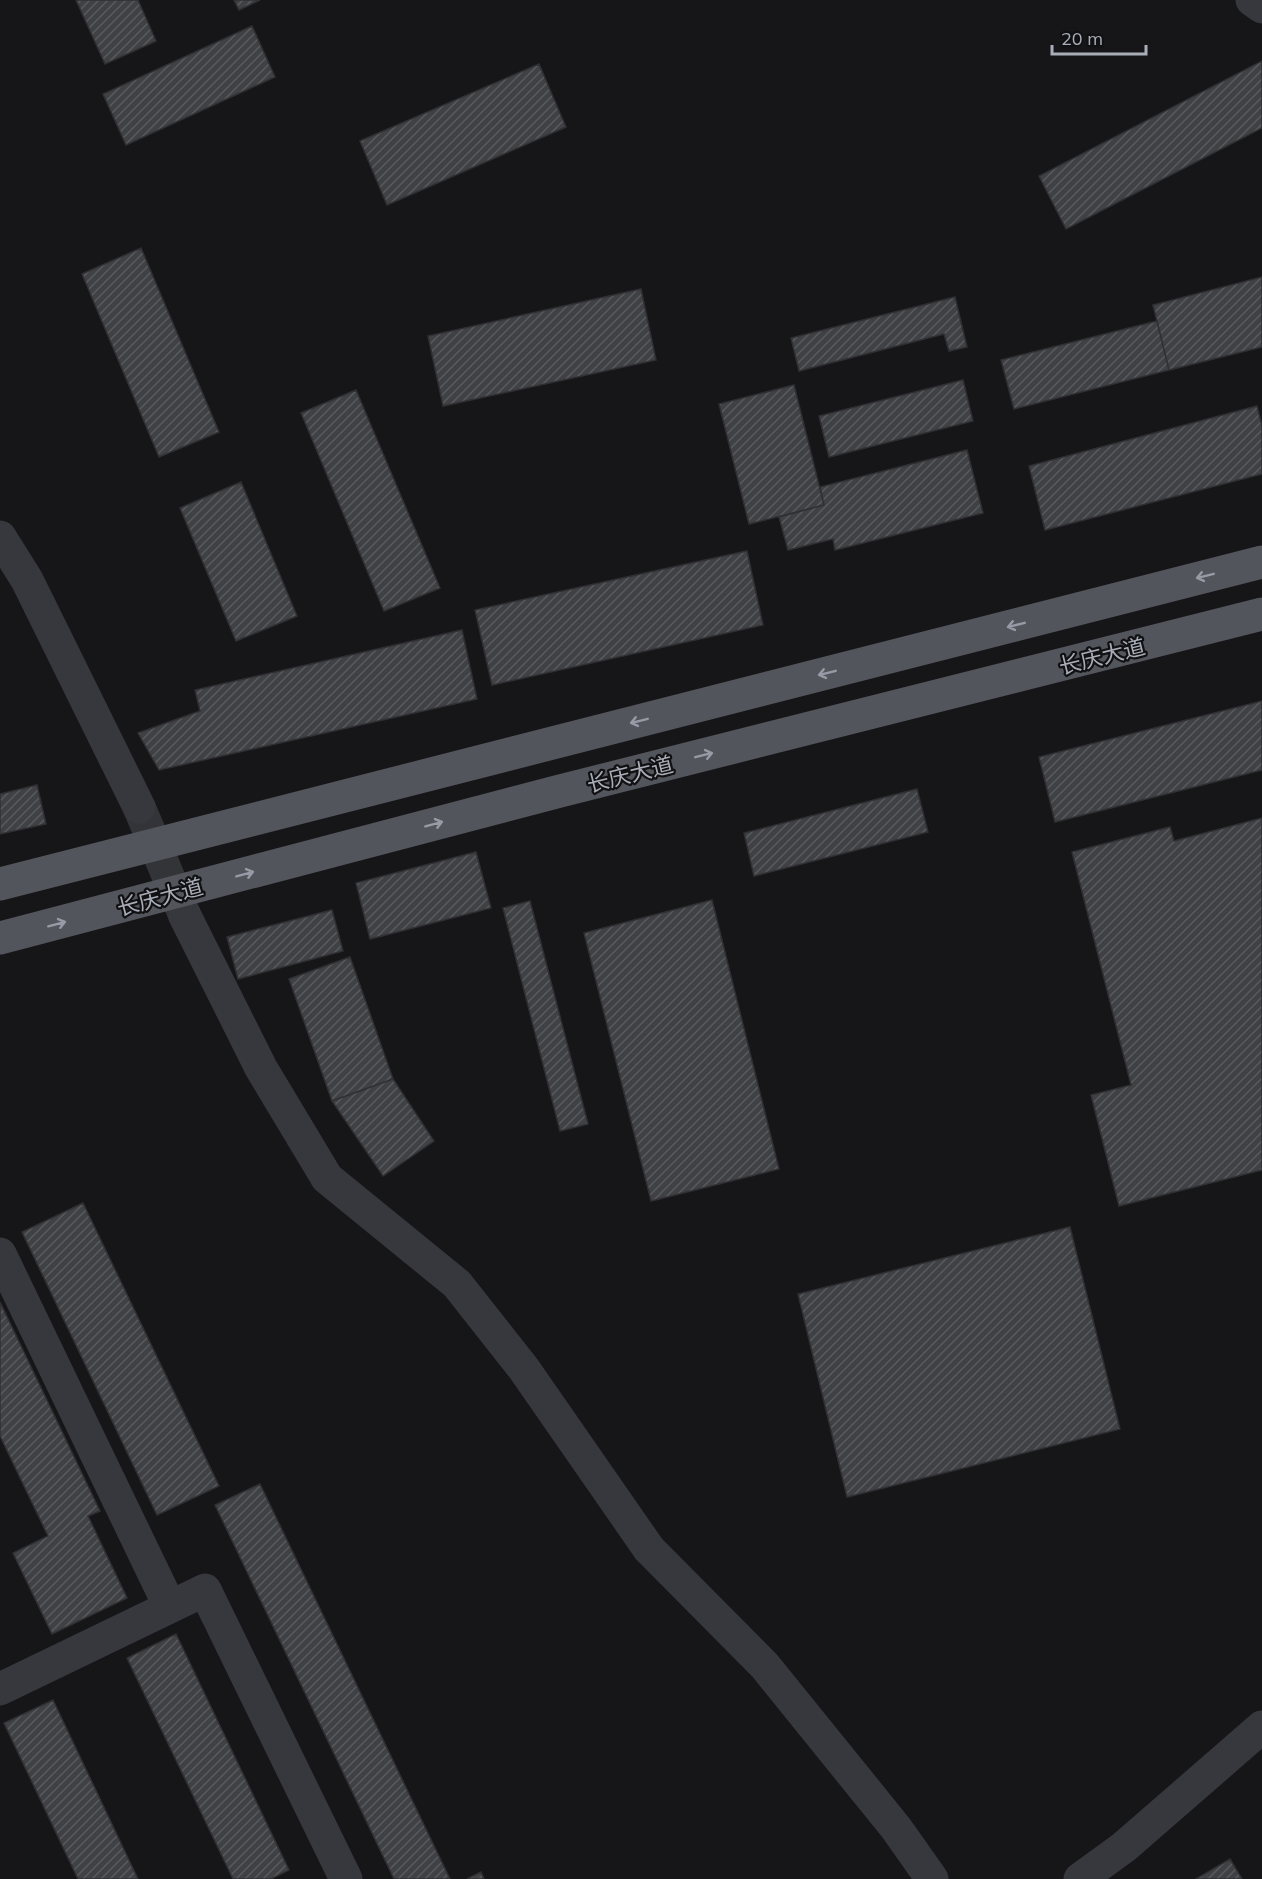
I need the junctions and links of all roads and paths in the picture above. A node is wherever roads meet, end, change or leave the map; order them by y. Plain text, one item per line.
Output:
1 (1252, 0) edge
2 (1262, 7) edge
3 (0, 537) edge
4 (1262, 562) edge
5 (1262, 614) edge
6 (139, 807) tunnel mouth
7 (0, 884) edge
8 (185, 916) tunnel mouth
9 (0, 938) edge
10 (0, 1254) edge
11 (170, 1606) junction
12 (0, 1689) edge
13 (1262, 1727) edge
14 (346, 1879) edge
15 (932, 1879) edge
16 (1080, 1879) edge

1 - 2 street
3 - 6 street
4 -> 7 main road
9 -> 5 main road, 长庆大道
8 - 15 street
10 - 11 street
11 - 12 street
11 - 14 street
13 - 16 street

